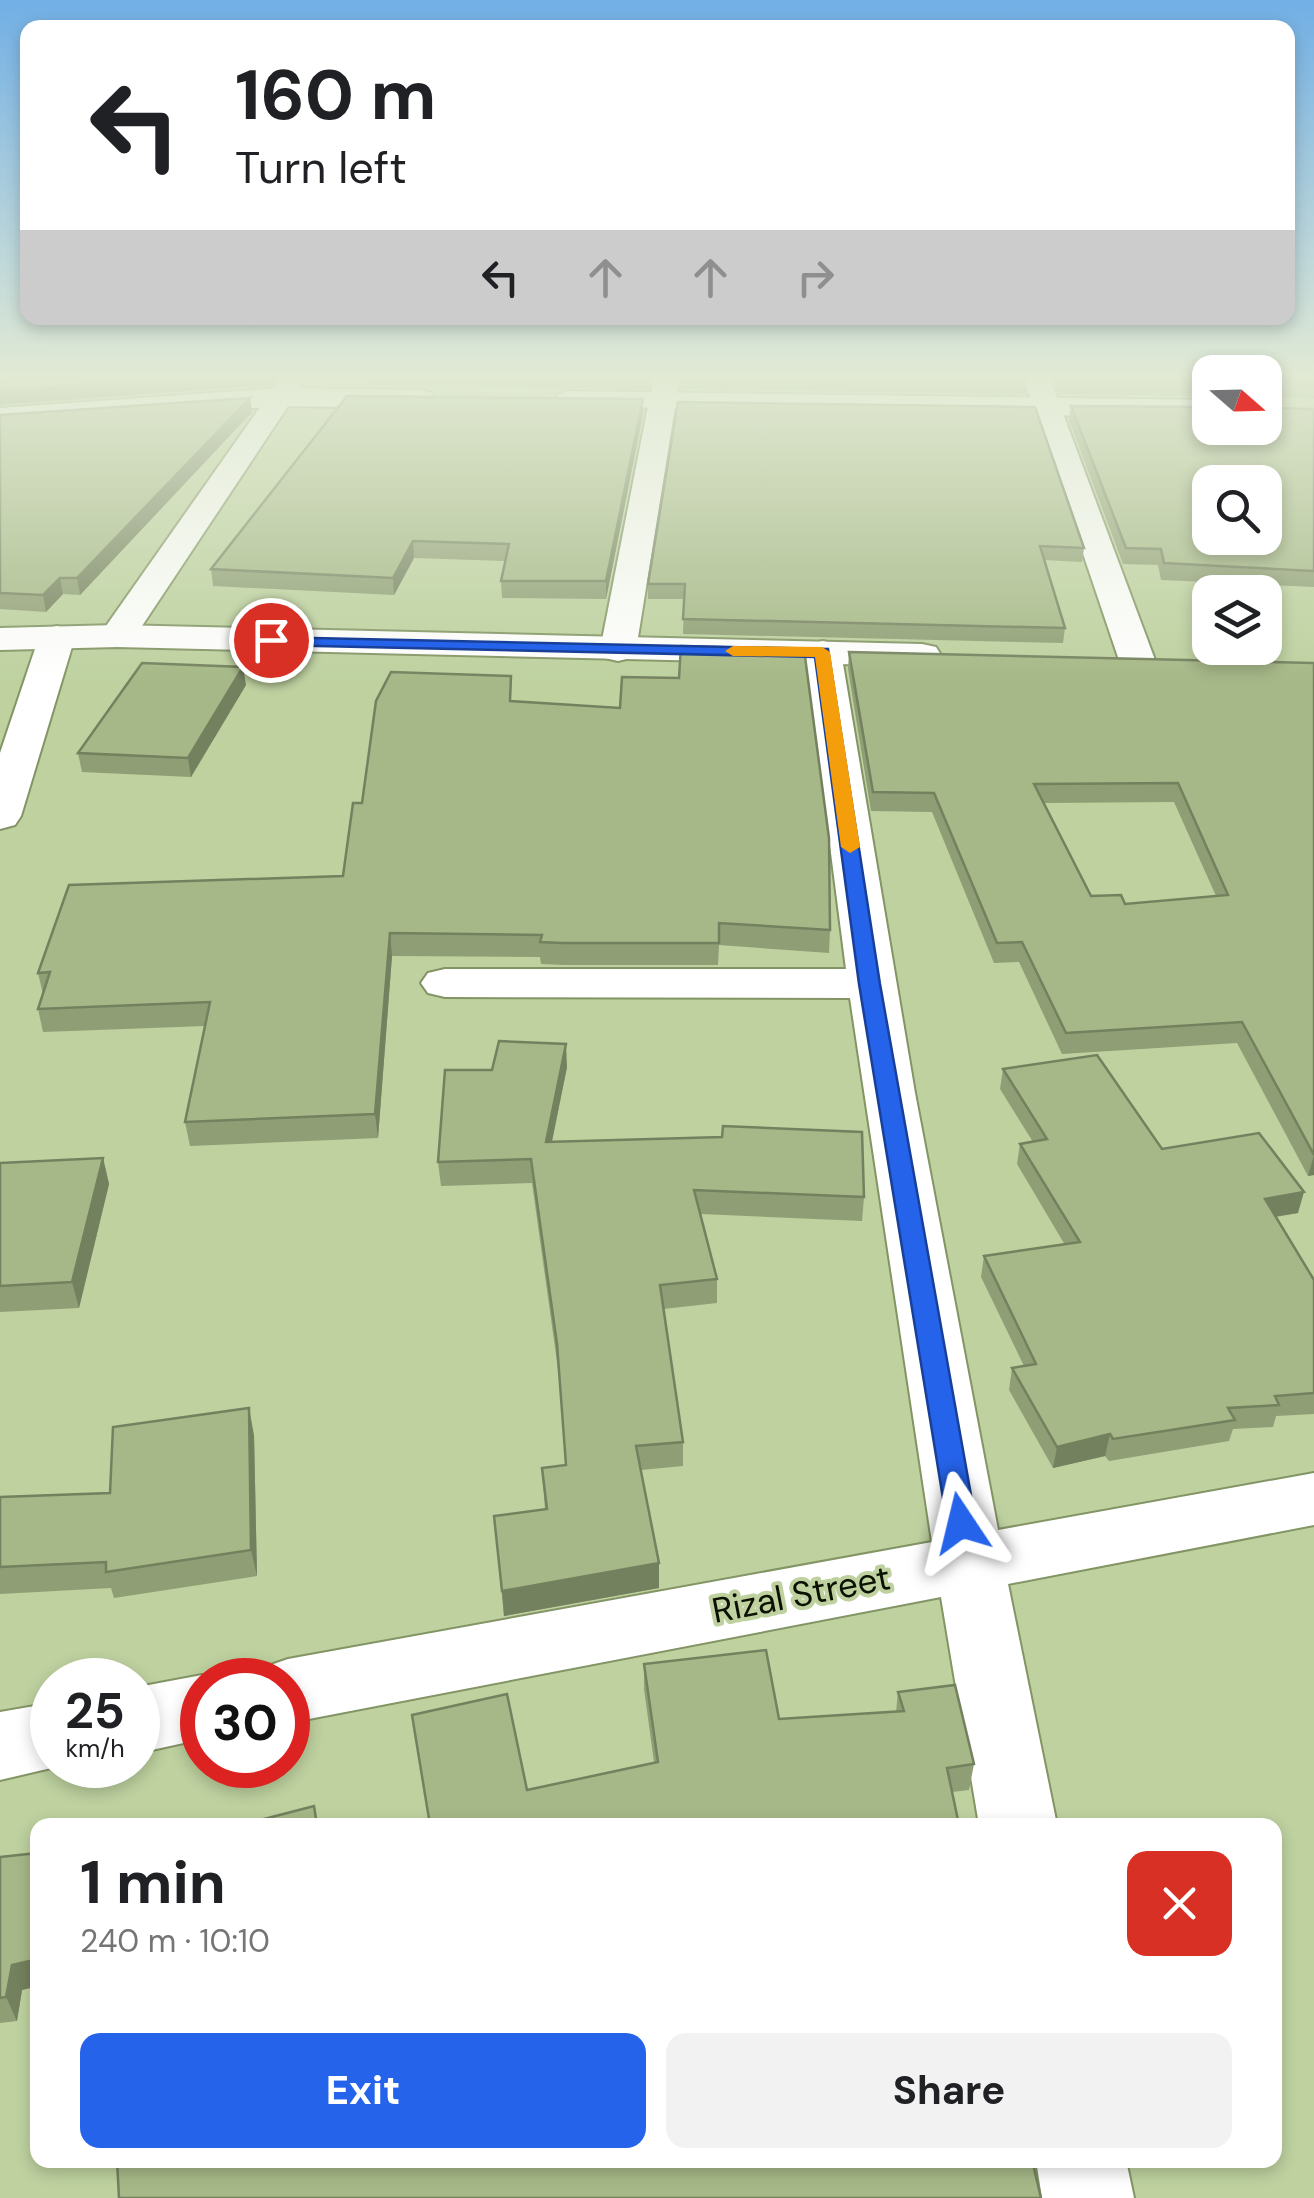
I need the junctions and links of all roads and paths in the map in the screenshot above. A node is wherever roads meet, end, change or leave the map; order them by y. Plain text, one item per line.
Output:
1 (225, 479) edge
2 (649, 479) edge
3 (1073, 479) edge
4 (117, 636) junction
5 (57, 638) junction
6 (0, 639) edge
7 (618, 650) junction
8 (822, 652) junction
9 (960, 656) edge
10 (1098, 659) edge
11 (1137, 660) junction
12 (1176, 661) edge
13 (0, 816) edge
14 (445, 982) dead end
15 (870, 984) junction
16 (1314, 1498) edge
17 (968, 1562) junction
18 (310, 1687) edge
19 (30, 1740) edge
20 (0, 1746) edge
21 (1017, 1818) edge
22 (1082, 2168) edge
23 (1088, 2198) edge

1 - 4 street
2 - 7 street
3 - 11 street
4 - 5 street
4 - 7 street
5 - 6 street
5 - 13 street
7 - 8 street
8 - 9 street
8 - 15 street
10 - 11 street
11 - 12 street
14 - 15 street
15 - 17 street
16 - 17 street, Rizal Street
17 - 18 street, Rizal Street
17 - 21 street
19 - 20 street
22 - 23 street

